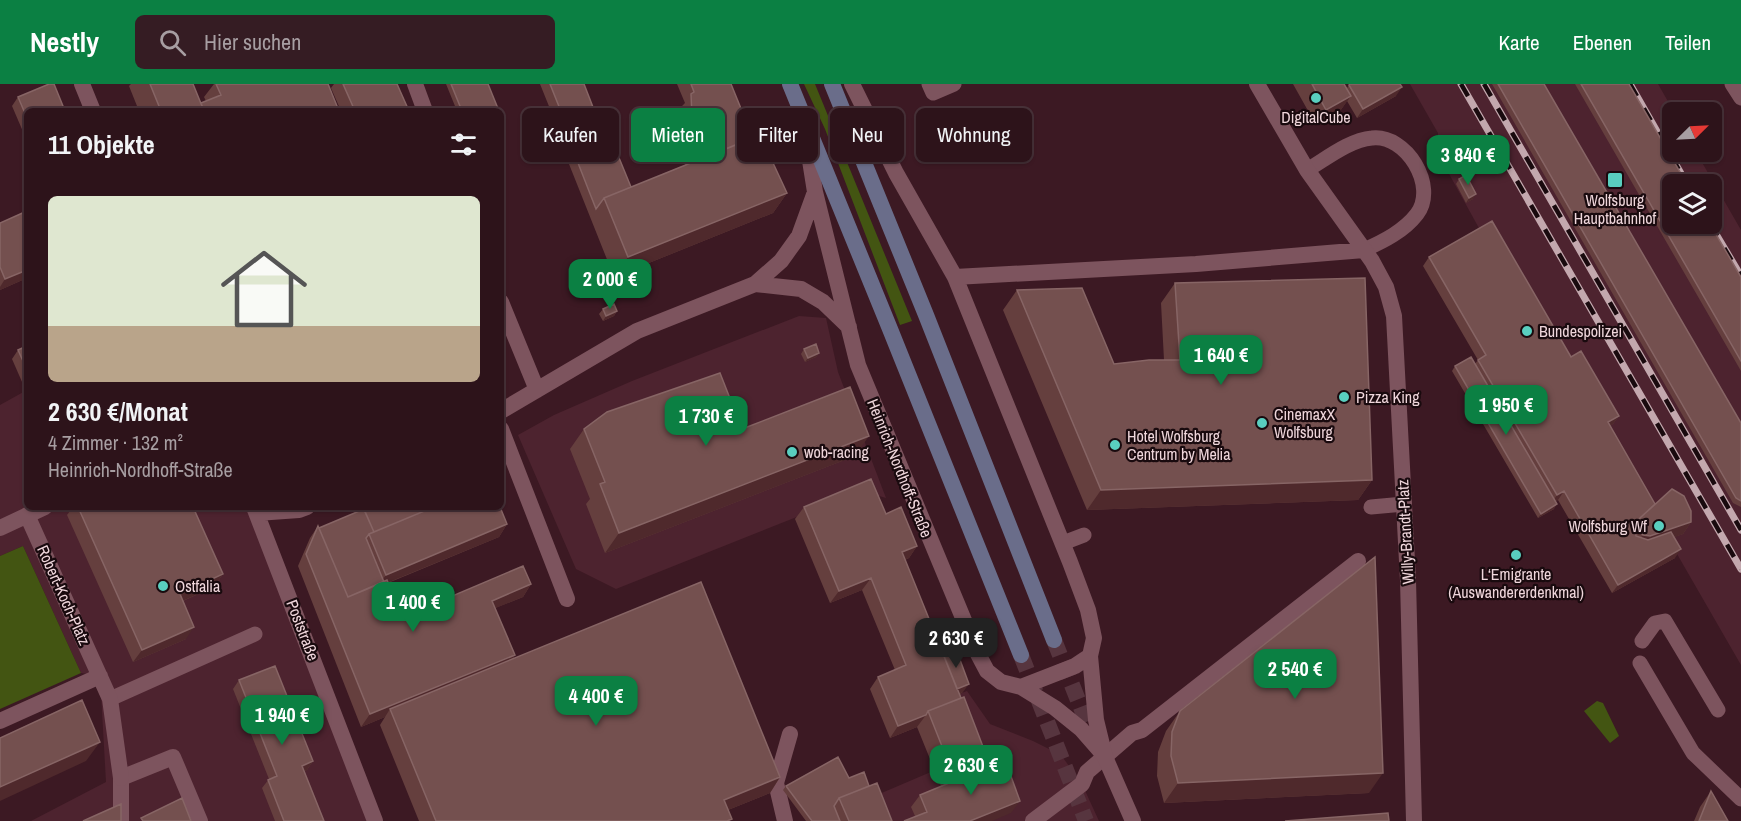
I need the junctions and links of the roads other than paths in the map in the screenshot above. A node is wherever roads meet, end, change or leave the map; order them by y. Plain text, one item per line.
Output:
1 (82, 84) edge
2 (415, 84) edge
3 (790, 84) edge
4 (832, 84) edge
5 (852, 84) edge
6 (954, 84) edge
7 (1257, 84) edge
8 (1732, 84) edge
9 (931, 89) edge
10 (1741, 98) edge
11 (92, 108) edge
12 (424, 108) edge
13 (801, 108) edge
14 (818, 150) edge
15 (810, 162) edge
16 (1307, 170) junction
17 (815, 192) junction
18 (1364, 249) junction
19 (955, 277) junction
20 (756, 284) junction
21 (504, 309) edge
22 (849, 327) junction
23 (537, 390) junction
24 (504, 409) edge
25 (504, 437) edge
26 (1404, 504) junction
27 (1371, 507) edge
28 (38, 510) edge
29 (258, 510) edge
30 (27, 515) junction
31 (0, 528) edge
32 (1084, 535) dead end
33 (1063, 543) junction
34 (1358, 561) dead end
35 (567, 599) dead end
36 (255, 634) dead end
37 (1054, 640) tunnel mouth
38 (1642, 641) dead end
39 (1021, 655) tunnel mouth
40 (1090, 656) junction
41 (1640, 663) dead end
42 (100, 676) junction
43 (1021, 687) junction
44 (110, 699) junction
45 (1718, 710) dead end
46 (0, 721) edge
47 (790, 734) dead end
48 (1105, 757) junction
49 (121, 778) junction
50 (1741, 799) edge
51 (121, 821) edge
52 (200, 821) edge
53 (375, 821) edge
54 (784, 821) edge
55 (1033, 821) edge
56 (1133, 821) edge
57 (1414, 821) edge

1 - 11 street
2 - 12 street
3 - 13 main road, Heinrich-Nordhoff-Straße
4 - 37 main road
5 - 19 street, Heinrich-Nordhoff-Straße
6 - 9 lane
7 - 16 street, Willy-Brandt-Platz
8 - 10 lane
14 - 39 main road, Heinrich-Nordhoff-Straße
15 - 17 street, Heinrich-Nordhoff-Straße
16 - 18 street, Willy-Brandt-Platz
16 - 18 lane
17 - 20 street
17 - 22 street, Heinrich-Nordhoff-Straße
18 - 19 street
18 - 26 street, Willy-Brandt-Platz
19 - 33 street, Heinrich-Nordhoff-Straße
20 - 22 street
20 - 23 street
21 - 23 street
22 - 43 street, Heinrich-Nordhoff-Straße
23 - 24 street
25 - 35 street
26 - 27 lane
26 - 57 street, Willy-Brandt-Platz
28 - 30 street
29 - 53 street, Poststraße
30 - 31 street
30 - 42 street, Robert-Koch-Platz
32 - 33 lane
33 - 40 street, Heinrich-Nordhoff-Straße
34 - 48 street
36 - 44 lane
38 - 45 lane
40 - 43 street
40 - 48 street, Heinrich-Nordhoff-Straße
41 - 50 lane
42 - 44 street, Robert-Koch-Platz
42 - 46 street
43 - 48 street, Heinrich-Nordhoff-Straße
44 - 49 street, Robert-Koch-Platz
47 - 54 street
48 - 55 street
48 - 56 street, Heinrich-Nordhoff-Straße
49 - 51 street, Robert-Koch-Platz
49 - 52 street

